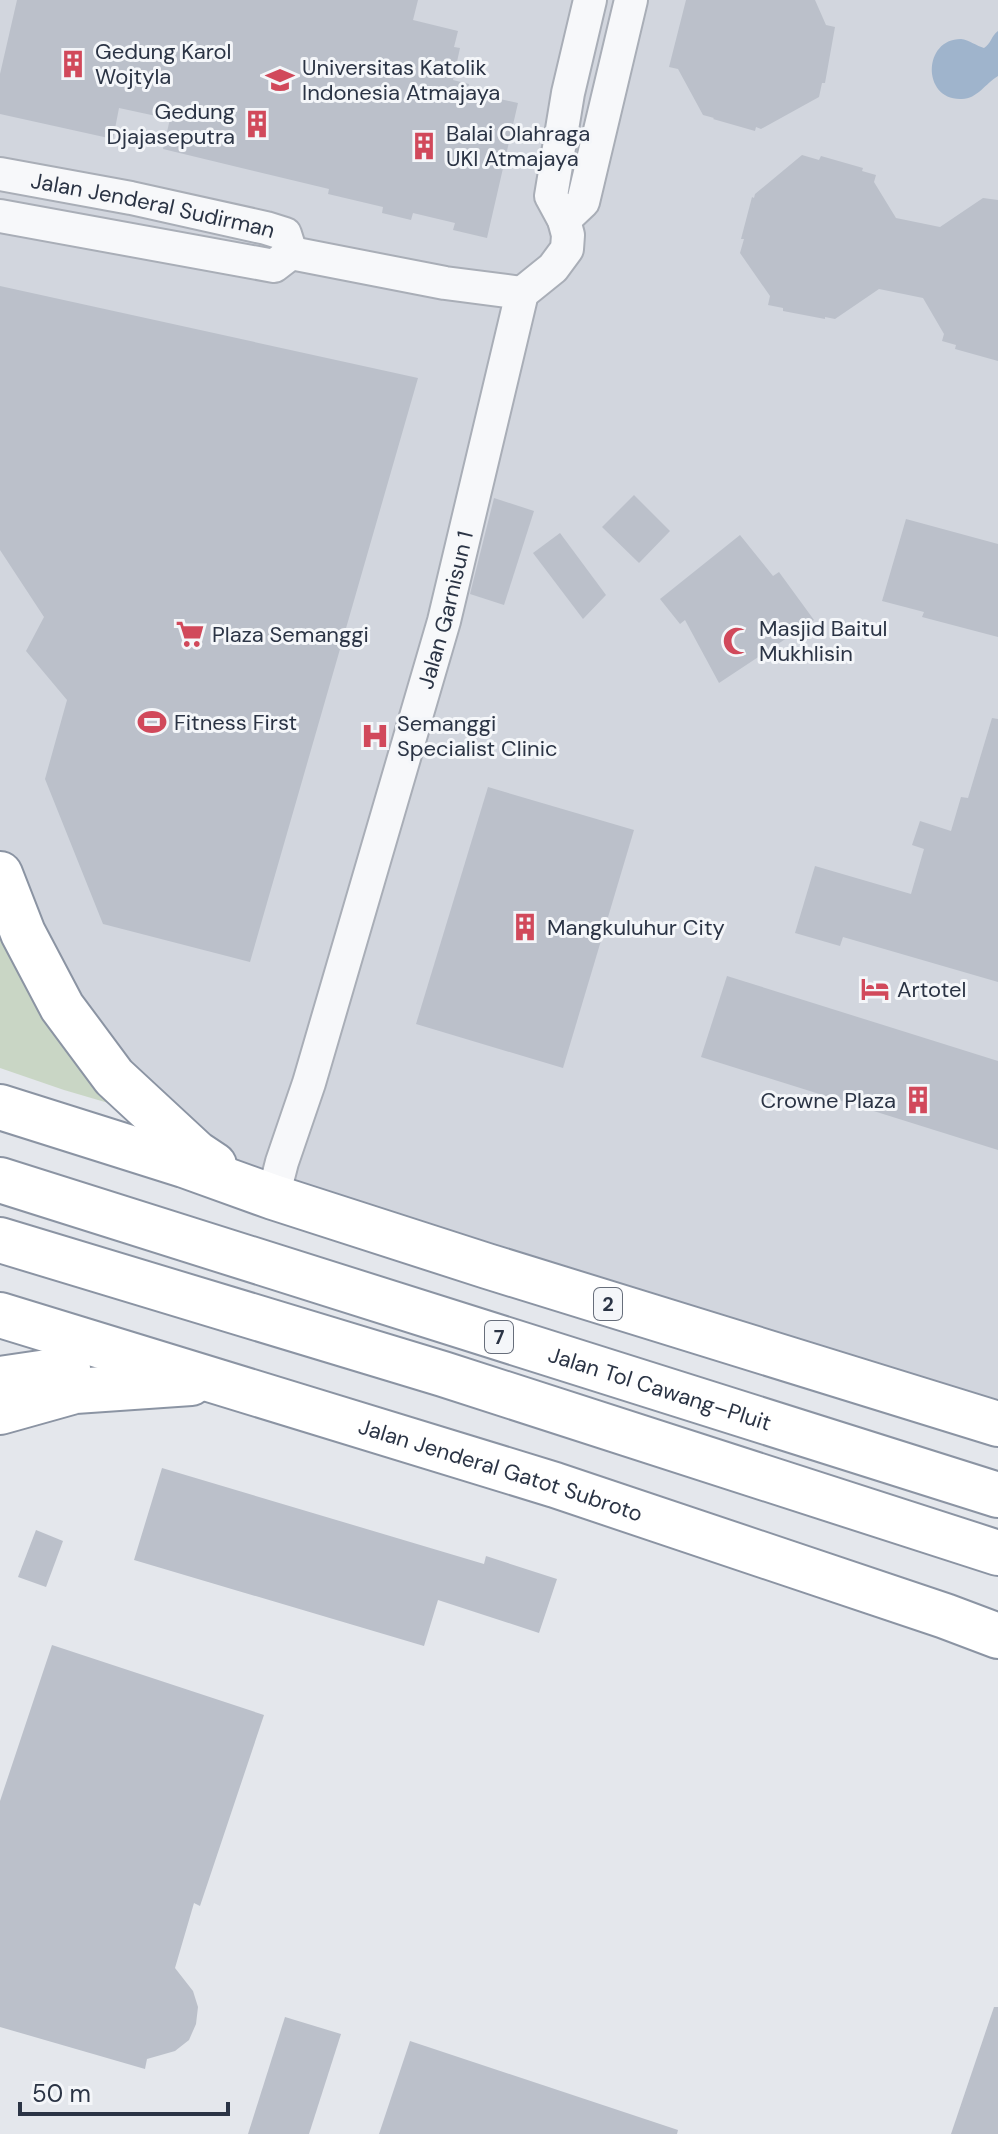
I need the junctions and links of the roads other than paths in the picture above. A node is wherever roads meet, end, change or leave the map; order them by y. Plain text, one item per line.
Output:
1 (590, 0) edge
2 (631, 0) edge
3 (0, 174) edge
4 (0, 216) edge
5 (564, 220) junction
6 (291, 253) junction
7 (522, 293) junction
8 (0, 874) edge
9 (0, 1107) edge
10 (0, 1180) edge
11 (272, 1196) junction
12 (0, 1240) edge
13 (0, 1315) edge
14 (150, 1361) junction
15 (0, 1379) edge
16 (218, 1382) junction
17 (0, 1412) edge
18 (998, 1424) edge
19 (998, 1445) edge
20 (998, 1495) edge
21 (998, 1553) edge
22 (945, 1616) junction
23 (998, 1619) edge
24 (998, 1636) edge

1 - 5 street
2 - 5 street
3 - 6 street, Jalan Jenderal Sudirman
4 - 6 street, Jalan Jenderal Sudirman
5 - 7 street
6 - 7 street, Jalan Jenderal Sudirman
7 - 11 street, Jalan Garnisun 1
8 - 11 highway
9 - 11 highway, 2
10 - 20 highway, Jalan Tol Cawang–Pluit / 7
11 - 18 highway, 2
11 - 19 highway
12 - 21 highway
13 - 14 highway, Jalan Jenderal Gatot Subroto
14 - 15 highway
14 - 16 highway, Jalan Jenderal Gatot Subroto
16 - 17 highway
16 - 22 highway, Jalan Jenderal Gatot Subroto
22 - 23 highway
22 - 24 highway, Jalan Jenderal Gatot Subroto

